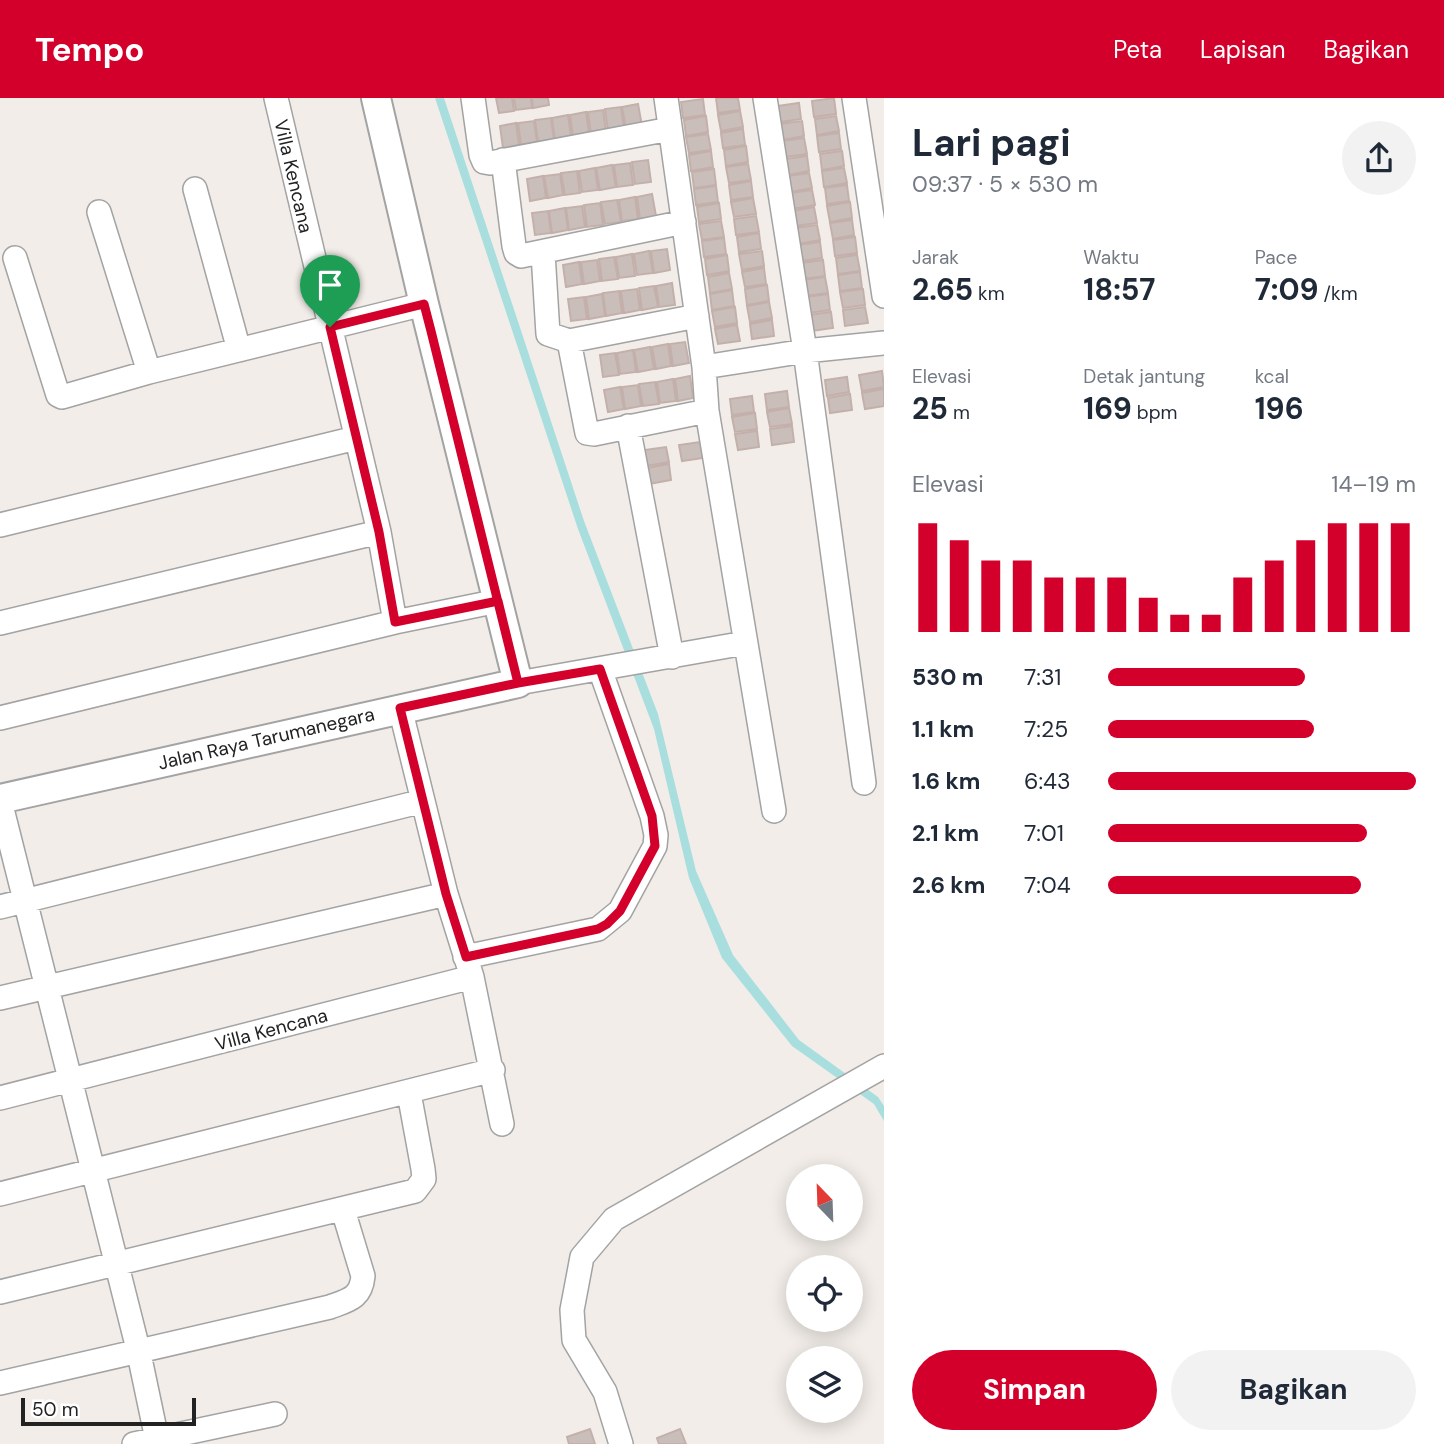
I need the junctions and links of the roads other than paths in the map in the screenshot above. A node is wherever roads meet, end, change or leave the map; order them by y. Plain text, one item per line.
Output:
1 (276, 98) edge
2 (376, 98) edge
3 (473, 98) edge
4 (666, 98) edge
5 (765, 98) edge
6 (853, 98) edge
7 (670, 129) junction
8 (503, 160) junction
9 (195, 189) dead end
10 (99, 212) dead end
11 (684, 222) junction
12 (543, 253) junction
13 (15, 258) dead end
14 (884, 296) edge
15 (424, 304) junction
16 (697, 316) junction
17 (330, 327) junction
18 (569, 341) junction
19 (884, 343) edge
20 (239, 349) junction
21 (805, 351) junction
22 (704, 367) junction
23 (149, 372) junction
24 (707, 411) junction
25 (628, 426) junction
26 (356, 438) junction
27 (0, 525) edge
28 (379, 532) junction
29 (498, 601) junction
30 (395, 622) junction
31 (0, 623) edge
32 (744, 643) junction
33 (660, 659) junction
34 (609, 668) junction
35 (518, 683) junction
36 (400, 708) junction
37 (0, 718) edge
38 (864, 783) dead end
39 (0, 800) edge
40 (423, 802) junction
41 (774, 811) dead end
42 (446, 894) junction
43 (26, 901) junction
44 (0, 906) edge
45 (469, 967) junction
46 (48, 986) junction
47 (0, 998) edge
48 (876, 1069) edge
49 (493, 1070) junction
50 (71, 1081) junction
51 (409, 1093) junction
52 (0, 1098) edge
53 (502, 1124) dead end
54 (92, 1171) junction
55 (0, 1194) edge
56 (343, 1210) junction
57 (116, 1264) junction
58 (0, 1292) edge
59 (138, 1349) junction
60 (0, 1383) edge
61 (275, 1414) dead end
62 (149, 1442) edge
63 (621, 1444) edge

1 - 17 street, Villa Kencana
2 - 15 street
3 - 8 street
4 - 7 street
5 - 21 street
6 - 14 street
7 - 8 street
7 - 11 street
8 - 12 street
9 - 20 street
10 - 23 street
11 - 12 street
11 - 16 street
12 - 18 street
13 - 23 street
15 - 17 street
15 - 29 street
16 - 18 street
16 - 22 street
17 - 20 street
17 - 26 street, Villa Kencana
18 - 25 street
19 - 21 street
20 - 23 street
21 - 22 street
21 - 38 street
22 - 24 street
24 - 25 street
24 - 32 street
25 - 33 street
26 - 27 street
26 - 28 street, Villa Kencana
28 - 30 street, Villa Kencana
28 - 31 street
29 - 30 street
29 - 35 street
30 - 37 street
32 - 33 street
32 - 41 street
33 - 34 street
34 - 35 street
34 - 45 street, Villa Kencana
35 - 36 street, Jalan Raya Tarumanegara
36 - 39 street, Jalan Raya Tarumanegara
36 - 40 street
39 - 43 street
40 - 42 street
40 - 43 street
42 - 45 street
42 - 46 street
43 - 44 street
43 - 46 street
45 - 49 street
45 - 50 street, Villa Kencana
46 - 47 street
46 - 50 street
48 - 63 street
49 - 51 street
49 - 53 street
50 - 52 street, Villa Kencana
50 - 54 street
51 - 54 street
51 - 56 street
54 - 55 street
54 - 57 street
56 - 57 street
56 - 59 street
57 - 58 street
57 - 59 street
59 - 60 street
59 - 62 street
61 - 62 street

